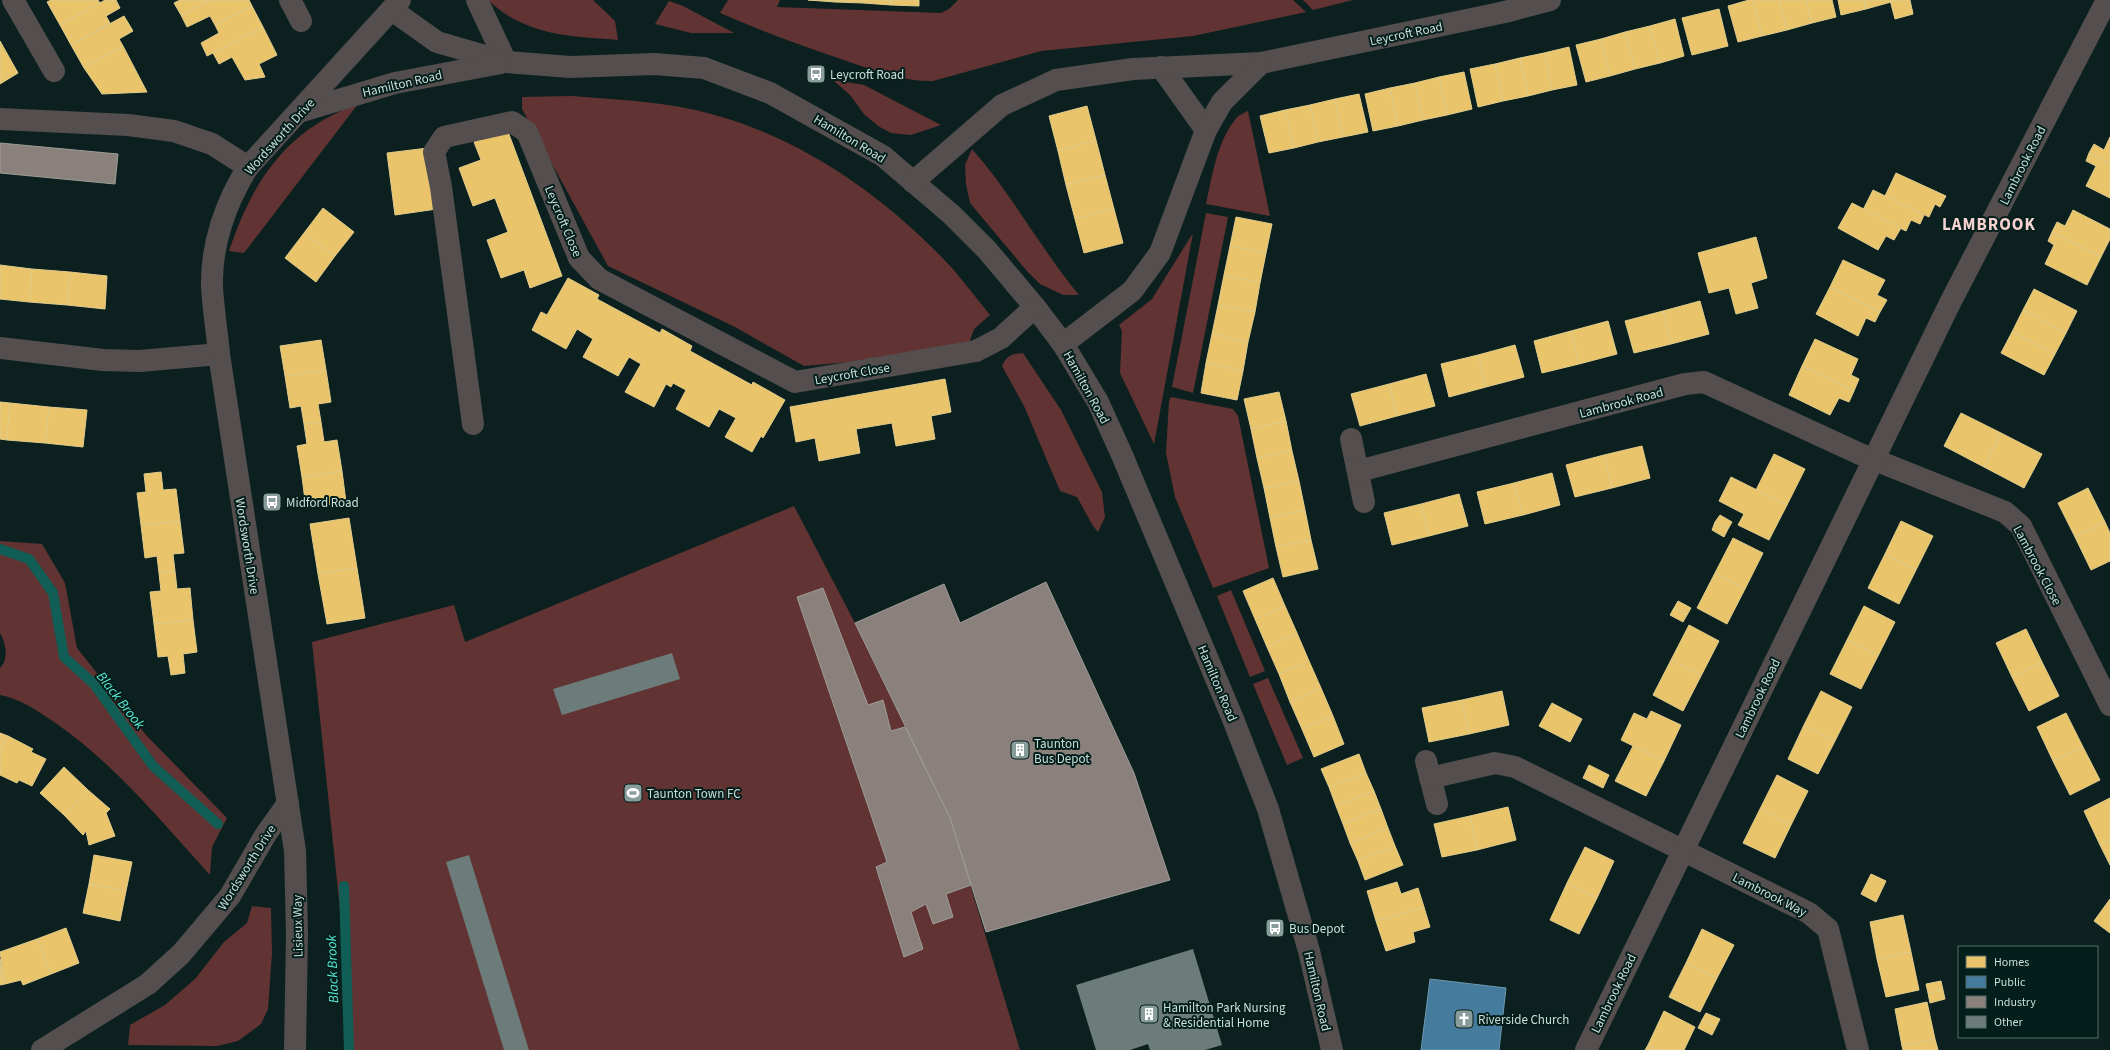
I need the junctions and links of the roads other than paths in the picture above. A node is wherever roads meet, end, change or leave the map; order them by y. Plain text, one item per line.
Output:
1 (13, 0) edge
2 (290, 0) edge
3 (477, 0) edge
4 (1550, 0) edge
5 (2107, 0) edge
6 (395, 3) edge
7 (1503, 6) edge
8 (301, 21) dead end
9 (506, 62) junction
10 (1261, 63) junction
11 (1160, 67) junction
12 (54, 71) dead end
13 (300, 112) junction
14 (0, 119) edge
15 (1206, 130) junction
16 (248, 167) junction
17 (913, 182) junction
18 (1035, 307) junction
19 (1063, 344) junction
20 (0, 348) edge
21 (219, 354) junction
22 (473, 424) dead end
23 (1351, 439) dead end
24 (1873, 460) junction
25 (1359, 471) junction
26 (1364, 502) dead end
27 (2110, 705) edge
28 (288, 803) junction
29 (1437, 804) dead end
30 (1684, 851) junction
31 (42, 1050) edge
32 (295, 1050) edge
33 (1332, 1050) edge
34 (1586, 1050) edge
35 (1858, 1050) edge

1 - 12 street
2 - 8 street
3 - 9 street
4 - 7 street, Leycroft Road
5 - 24 street, Lambrook Road
6 - 9 street, Hamilton Road
6 - 13 street, Wordsworth Drive
7 - 10 street, Leycroft Road
9 - 13 street, Hamilton Road
9 - 17 street, Hamilton Road
10 - 11 street, Leycroft Road
10 - 15 street
11 - 15 street
11 - 17 street, Leycroft Road
13 - 16 street, Wordsworth Drive
14 - 16 street
15 - 19 street
16 - 21 street, Wordsworth Drive
17 - 18 street, Hamilton Road
18 - 19 street, Hamilton Road
18 - 22 street, Leycroft Close
19 - 33 street, Hamilton Road
20 - 21 street
21 - 28 street, Wordsworth Drive
23 - 25 street
24 - 25 street, Lambrook Road
24 - 27 street, Lambrook Close
24 - 30 street, Lambrook Road
25 - 26 street
28 - 31 street, Wordsworth Drive
28 - 32 street, Lisieux Way
29 - 30 street
30 - 34 street, Lambrook Road
30 - 35 street, Lambrook Way

